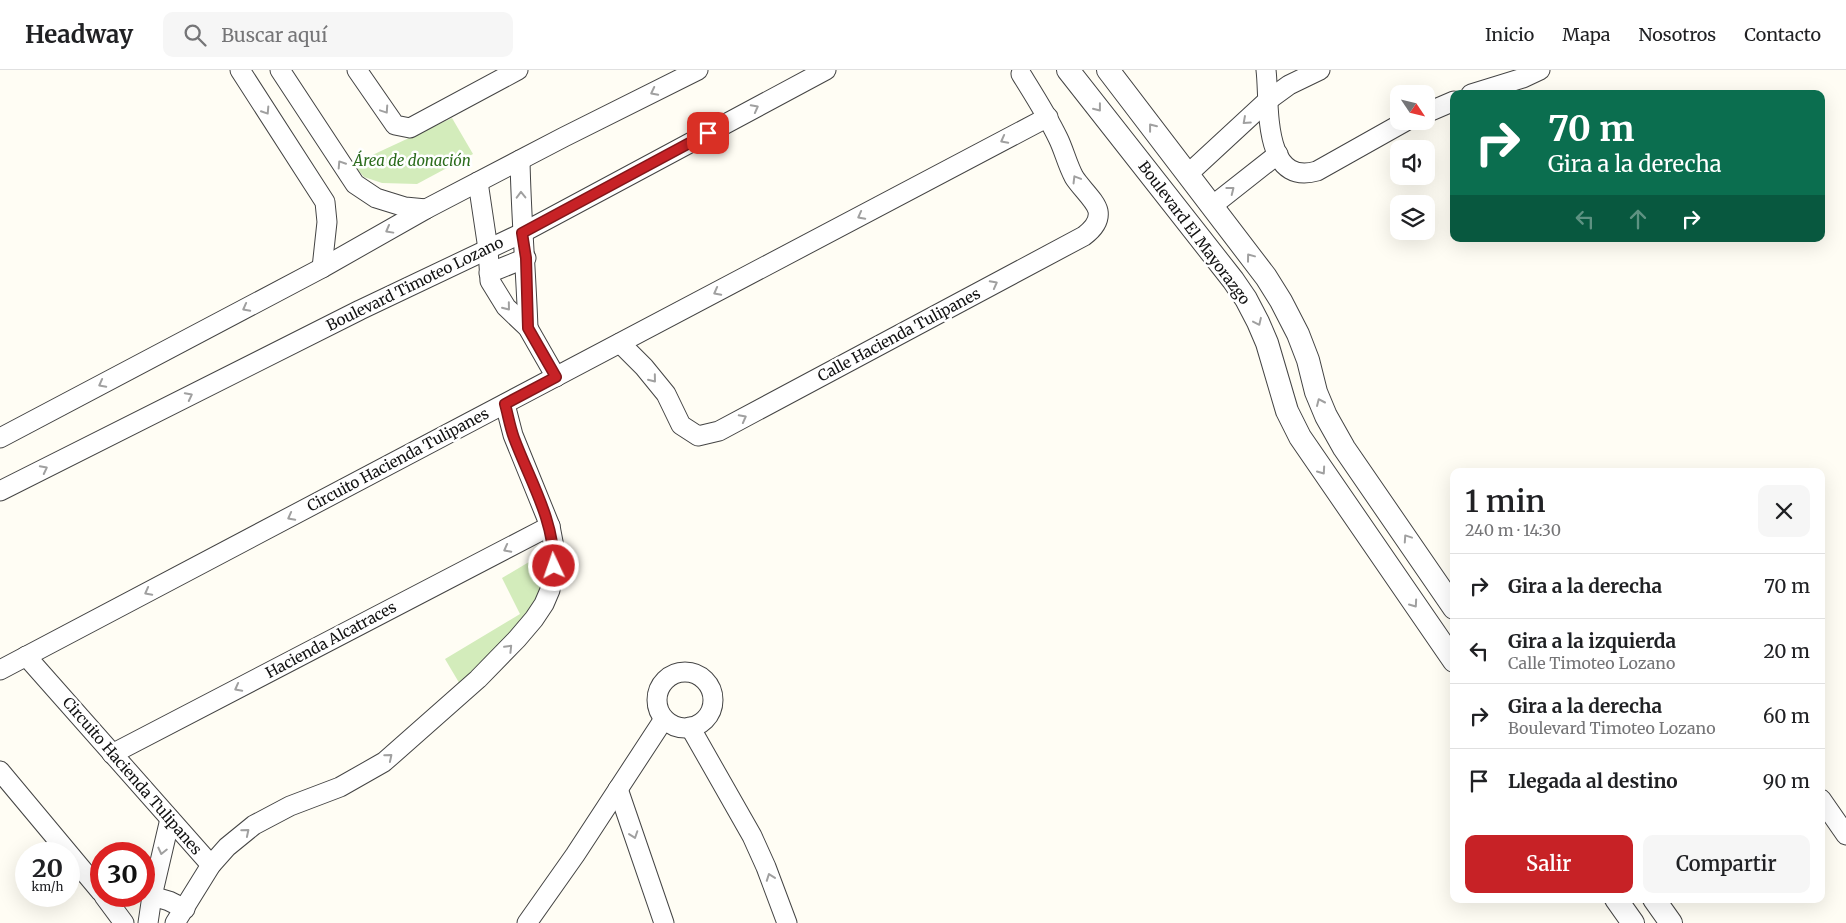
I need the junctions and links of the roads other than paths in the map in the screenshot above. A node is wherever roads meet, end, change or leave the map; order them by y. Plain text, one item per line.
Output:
1 (240, 70) edge
2 (280, 70) edge
3 (357, 70) edge
4 (518, 70) edge
5 (698, 70) edge
6 (826, 70) edge
7 (1068, 70) edge
8 (1108, 70) edge
9 (1266, 70) edge
10 (1320, 70) edge
11 (1540, 70) edge
12 (1021, 74) dead end
13 (1492, 78) edge
14 (1476, 90) edge
15 (1267, 101) junction
16 (1450, 103) edge
17 (1435, 109) edge
18 (1048, 117) junction
19 (1390, 130) edge
20 (1278, 154) junction
21 (520, 160) junction
22 (1188, 174) junction
23 (478, 182) junction
24 (1212, 206) junction
25 (426, 209) junction
26 (1182, 215) junction
27 (522, 233) junction
28 (488, 249) junction
29 (526, 258) junction
30 (322, 268) junction
31 (490, 273) junction
32 (528, 328) junction
33 (620, 343) junction
34 (556, 377) junction
35 (505, 404) junction
36 (0, 438) edge
37 (0, 491) edge
38 (550, 526) junction
39 (1450, 602) edge
40 (1450, 655) edge
41 (26, 656) junction
42 (0, 670) edge
43 (664, 718) junction
44 (690, 727) junction
45 (112, 754) junction
46 (0, 771) edge
47 (618, 789) junction
48 (1825, 805) edge
49 (170, 819) junction
50 (1846, 835) edge
51 (211, 865) junction
52 (90, 879) edge
53 (155, 883) edge
54 (155, 897) edge
55 (1619, 903) edge
56 (1657, 903) edge
57 (112, 907) edge
58 (150, 907) edge
59 (180, 916) edge
60 (536, 919) edge
61 (124, 923) edge
62 (148, 923) edge
63 (664, 923) edge
64 (786, 923) edge
65 (1633, 923) edge
66 (1670, 923) edge

1 -> 30 street
25 -> 2 street
3 -> 4 street
5 -> 21 street
27 -> 6 street, Boulevard Timoteo Lozano
7 -> 26 street, Boulevard El Mayorazgo
22 -> 8 street, Boulevard El Mayorazgo
9 - 15 street
10 - 15 street
11 - 13 street
12 - 18 street, Calle Hacienda Tulipanes
13 - 14 street
15 - 20 street
15 -> 22 street
16 - 17 street
18 -> 33 street
33 -> 18 street, Calle Hacienda Tulipanes
19 - 20 street
24 -> 20 street
21 - 23 street
27 -> 21 street
22 - 24 street, Boulevard El Mayorazgo
22 - 26 street
23 - 25 street
23 - 28 street
39 -> 24 street, Boulevard El Mayorazgo
25 -> 30 street
26 -> 40 street, Boulevard El Mayorazgo
27 - 28 street, Boulevard Timoteo Lozano
27 - 29 street
28 - 31 street
37 -> 28 street, Boulevard Timoteo Lozano
29 - 31 street
29 - 32 street
30 -> 36 street
31 -> 32 street
32 - 34 street
33 - 34 street
34 - 35 street, Circuito Hacienda Tulipanes
35 - 38 street, Circuito Hacienda Tulipanes
35 -> 41 street, Circuito Hacienda Tulipanes
38 -> 45 street, Hacienda Alcatraces
51 -> 38 street, Circuito Hacienda Tulipanes
41 - 42 street, Circuito Hacienda Tulipanes
41 - 45 street, Circuito Hacienda Tulipanes
43 - 44 street
43 - 44 street
43 - 47 street
64 -> 44 street
45 - 49 street, Circuito Hacienda Tulipanes
46 - 52 street
47 - 60 street
47 -> 63 street
48 - 50 street
49 - 51 street, Circuito Hacienda Tulipanes
49 -> 53 street
51 - 59 street
54 - 59 street
55 - 65 street
56 - 66 street
57 - 61 street
58 - 62 street

